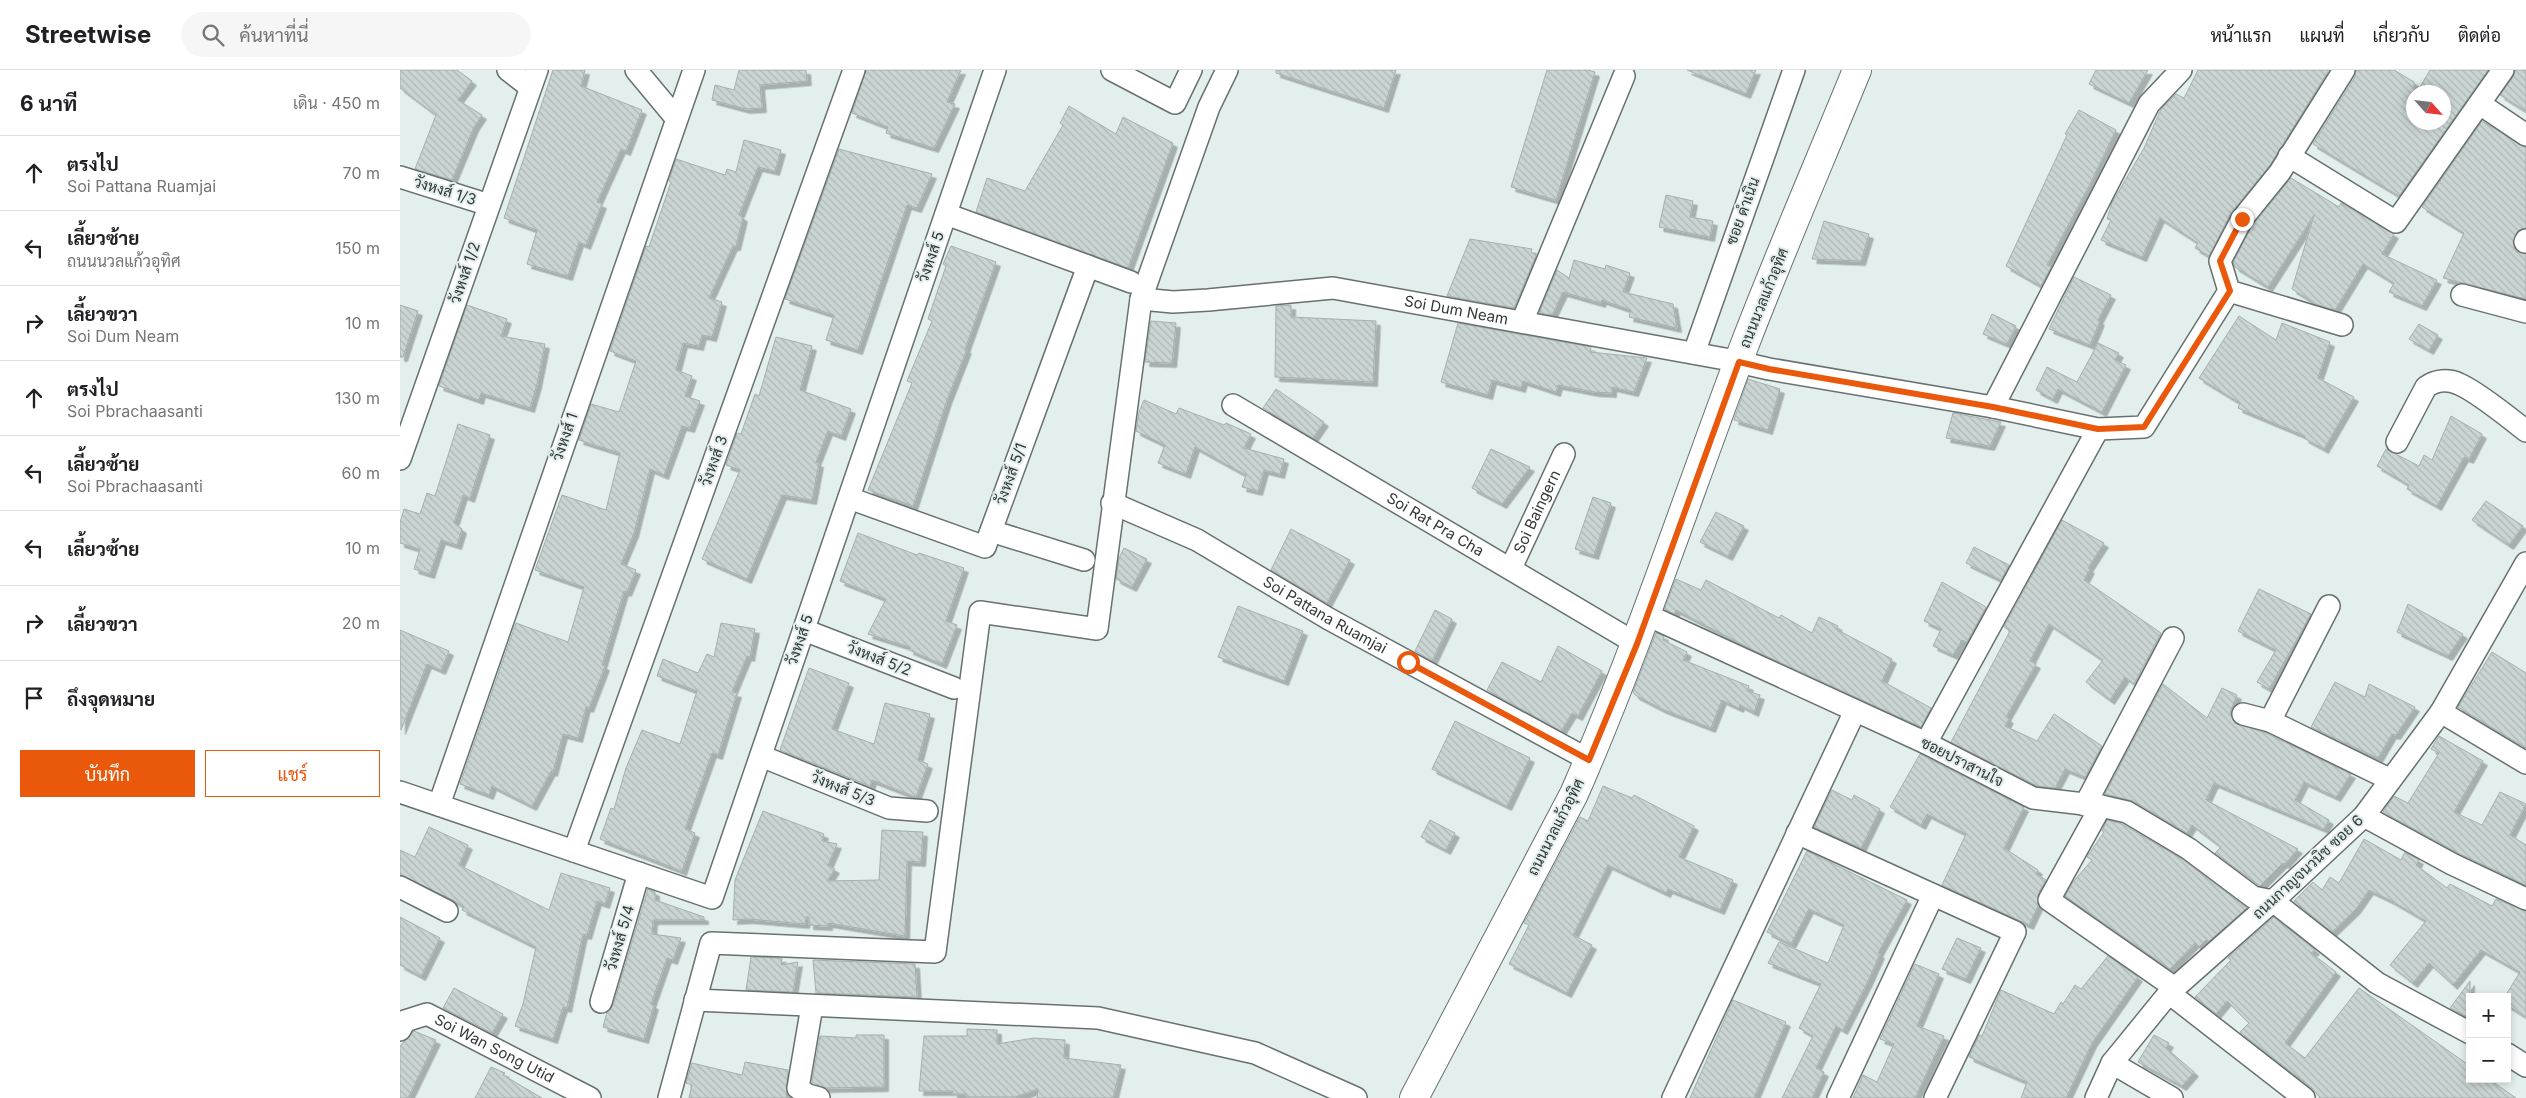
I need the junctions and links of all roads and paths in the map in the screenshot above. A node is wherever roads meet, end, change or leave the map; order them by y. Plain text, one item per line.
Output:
1 (508, 70) edge
2 (636, 70) edge
3 (694, 70) edge
4 (854, 70) edge
5 (995, 70) edge
6 (1112, 70) edge
7 (1191, 70) edge
8 (1226, 70) edge
9 (1794, 70) edge
10 (1857, 70) edge
11 (2181, 70) edge
12 (2344, 70) edge
13 (2503, 70) edge
14 (1624, 76) dead end
15 (534, 78) edge
16 (2480, 104) junction
17 (676, 118) junction
18 (2526, 134) edge
19 (2290, 156) junction
20 (400, 177) edge
21 (489, 205) junction
22 (946, 214) junction
23 (1088, 266) junction
24 (1136, 290) junction
25 (2230, 291) junction
26 (2462, 295) dead end
27 (2526, 312) edge
28 (1522, 322) junction
29 (2342, 325) dead end
30 (1694, 353) junction
31 (1739, 362) junction
32 (1233, 405) dead end
33 (1993, 407) junction
34 (2098, 429) junction
35 (2526, 432) edge
36 (2397, 442) dead end
37 (1564, 454) dead end
38 (400, 459) edge
39 (849, 498) junction
40 (1112, 503) junction
41 (990, 531) junction
42 (1084, 560) dead end
43 (2526, 562) edge
44 (1512, 568) junction
45 (2329, 606) dead end
46 (1647, 615) junction
47 (804, 630) junction
48 (2173, 638) dead end
49 (1637, 644) junction
50 (954, 688) dead end
51 (1855, 710) junction
52 (2441, 712) junction
53 (2244, 714) dead end
54 (2270, 721) junction
55 (1926, 743) junction
56 (761, 756) junction
57 (1589, 760) junction
58 (2526, 763) edge
59 (2389, 779) junction
60 (400, 792) edge
61 (439, 805) junction
62 (2093, 805) junction
63 (927, 811) dead end
64 (2364, 816) junction
65 (1798, 833) junction
66 (574, 851) junction
67 (639, 873) junction
68 (400, 887) edge
69 (1933, 895) junction
70 (2526, 899) edge
71 (2273, 901) junction
72 (447, 911) dead end
73 (2172, 990) junction
74 (695, 1000) junction
75 (601, 1002) dead end
76 (812, 1006) junction
77 (400, 1030) edge
78 (2466, 1031) edge
79 (2511, 1057) edge
80 (2112, 1063) junction
81 (2526, 1066) edge
82 (590, 1098) edge
83 (669, 1098) edge
84 (820, 1098) edge
85 (1356, 1098) edge
86 (1414, 1098) edge
87 (1673, 1098) edge
88 (1838, 1098) edge
89 (1935, 1098) edge
90 (2096, 1098) edge
91 (2172, 1098) edge
92 (2304, 1098) edge

1 - 15 street, วังหงส์ 1/2
2 - 17 street
3 - 17 street, วังหงส์ 1
4 - 66 street, วังหงส์ 3
5 - 22 street, วังหงส์ 5
6 - 7 street
8 - 24 street
9 - 30 street, ซอย ดำเนิน
10 - 31 street, ถนนนวลแก้วอุทิศ
11 - 33 street
12 - 19 street
13 - 16 street
14 - 28 street
15 - 21 street, วังหงส์ 1/2
16 - 18 street
16 - 19 street
17 - 61 street, วังหงส์ 1
19 - 25 street
20 - 21 street, วังหงส์ 1/3
21 - 38 street, วังหงส์ 1/2
22 - 23 street
22 - 39 street, วังหงส์ 5
23 - 24 street
23 - 41 street, วังหงส์ 5/1
24 - 28 street, Soi Dum Neam
24 - 40 street
25 - 29 street
25 - 34 street, Soi Dum Neam
26 - 27 street
28 - 30 street, Soi Dum Neam
30 - 31 street, Soi Dum Neam
31 - 33 street, Soi Dum Neam
31 - 46 street, ถนนนวลแก้วอุทิศ
32 - 44 street, Soi Rat Pra Cha
33 - 34 street, Soi Dum Neam
34 - 55 street
35 - 36 street
37 - 44 street, Soi Baingern
39 - 41 street, วังหงส์ 5/1
39 - 47 street, วังหงส์ 5
40 - 57 street, Soi Pattana Ruamjai
40 - 74 street
41 - 42 street
43 - 52 street, ถนนกาญจนวนิช ซอย 6
44 - 49 street, Soi Rat Pra Cha
45 - 54 street
46 - 49 street, ถนนนวลแก้วอุทิศ
46 - 51 street, ซอยปราสานใจ
47 - 50 street, วังหงส์ 5/2
47 - 56 street, วังหงส์ 5
48 - 62 street
49 - 57 street, ถนนนวลแก้วอุทิศ
51 - 55 street, ซอยปราสานใจ
51 - 65 street
52 - 58 street
52 - 59 street, ถนนกาญจนวนิช ซอย 6
53 - 54 street
54 - 59 street
55 - 62 street, ซอยปราสานใจ
56 - 63 street, วังหงส์ 5/3
56 - 67 street, วังหงส์ 5
57 - 86 street, ถนนนวลแก้วอุทิศ
59 - 64 street, ถนนกาญจนวนิช ซอย 6
60 - 61 street, วังหงส์ 5
61 - 66 street, วังหงส์ 5
62 - 71 street, ซอยปราสานใจ
62 - 73 street
64 - 70 street
64 - 71 street, ถนนกาญจนวนิช ซอย 6
65 - 69 street
65 - 87 street
66 - 67 street, วังหงส์ 5
67 - 75 street, วังหงส์ 5/4
68 - 72 street
69 - 88 street
69 - 89 street
71 - 73 street, ถนนกาญจนวนิช ซอย 6
71 - 78 street
73 - 80 street, ถนนกาญจนวนิช ซอย 6
73 - 92 street
74 - 76 street
74 - 83 street
76 - 84 street
76 - 85 street
77 - 82 street, Soi Wan Song Utid
79 - 81 street
80 - 90 street, ถนนกาญจนวนิช ซอย 6
80 - 91 street

